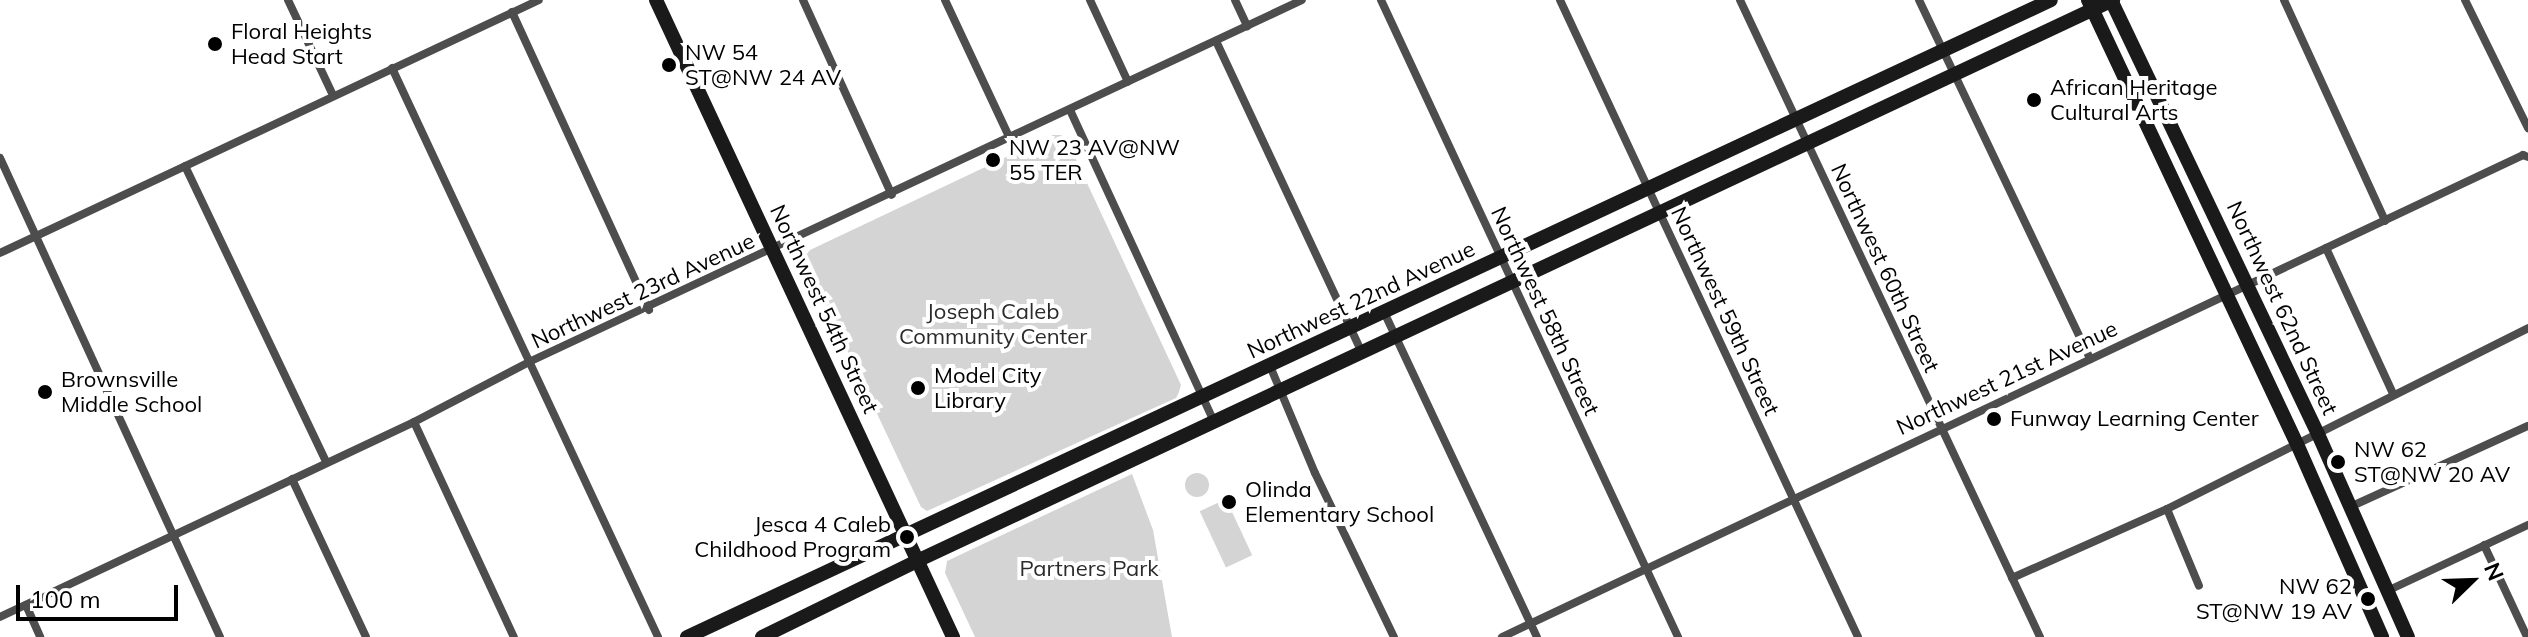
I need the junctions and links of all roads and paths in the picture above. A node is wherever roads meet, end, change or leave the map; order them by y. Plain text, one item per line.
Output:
1 (288, 0) edge
2 (539, 0) edge
3 (656, 0) edge
4 (803, 0) edge
5 (945, 0) edge
6 (1090, 0) edge
7 (1235, 0) edge
8 (1302, 0) edge
9 (1381, 0) edge
10 (1560, 0) edge
11 (1740, 0) edge
12 (1919, 0) edge
13 (2051, 0) edge
14 (2112, 0) edge
15 (2284, 0) edge
16 (2465, 0) edge
17 (2090, 5) edge
18 (512, 12) junction
19 (1247, 26) junction
20 (1216, 41) junction
21 (1942, 51) junction
22 (392, 68) junction
23 (1956, 74) junction
24 (1128, 82) junction
25 (333, 95) junction
26 (1070, 110) junction
27 (1798, 120) junction
28 (2528, 128) edge
29 (1010, 139) junction
30 (1808, 143) junction
31 (2528, 157) edge
32 (0, 158) edge
33 (185, 166) junction
34 (1648, 189) junction
35 (892, 195) junction
36 (1660, 213) junction
37 (2385, 221) junction
38 (37, 236) junction
39 (2326, 248) junction
40 (772, 251) junction
41 (0, 253) edge
42 (1500, 259) junction
43 (1512, 282) junction
44 (2247, 287) junction
45 (2227, 296) junction
46 (649, 310) junction
47 (1384, 312) junction
48 (1351, 328) junction
49 (2528, 328) edge
50 (1396, 336) junction
51 (1362, 352) junction
52 (2090, 359) junction
53 (531, 361) junction
54 (1270, 366) junction
55 (1281, 390) junction
56 (2393, 394) junction
57 (1203, 397) junction
58 (1214, 421) junction
59 (414, 422) junction
60 (2528, 426) edge
61 (1939, 430) junction
62 (2318, 434) junction
63 (2297, 444) junction
64 (326, 462) junction
65 (292, 479) junction
66 (1794, 498) junction
67 (2350, 507) junction
68 (2167, 509) junction
69 (2528, 525) edge
70 (174, 536) junction
71 (907, 536) junction
72 (2484, 545) junction
73 (919, 560) junction
74 (1647, 569) junction
75 (2012, 578) junction
76 (2199, 586) dead end
77 (2386, 591) junction
78 (26, 605) junction
79 (0, 617) edge
80 (1531, 624) junction
81 (40, 637) edge
82 (220, 637) edge
83 (366, 637) edge
84 (514, 637) edge
85 (658, 637) edge
86 (687, 637) edge
87 (762, 637) edge
88 (953, 637) edge
89 (1394, 637) edge
90 (1502, 637) edge
91 (1537, 637) edge
92 (1678, 637) edge
93 (1858, 637) edge
94 (2040, 637) edge
95 (2382, 637) edge
96 (2408, 637) edge
97 (2527, 637) edge

1 - 25 street
2 - 18 street
3 - 40 main road, Northwest 54th Street
4 - 35 street
5 - 29 street
6 - 24 street
7 - 19 street
8 - 19 street, Northwest 23rd Avenue
9 - 42 street, Northwest 58th Street
10 - 34 street, Northwest 59th Street
11 - 27 street, Northwest 60th Street
12 - 21 street
13 - 21 main road, Northwest 22nd Avenue
14 - 17 main road
14 - 44 main road, Northwest 62nd Street
15 - 37 street
16 - 28 street
17 - 23 main road
17 - 45 main road, Northwest 62nd Street
18 - 22 street
18 - 46 street
19 - 20 street, Northwest 23rd Avenue
20 - 24 street, Northwest 23rd Avenue
20 - 48 street
21 - 23 street
21 - 27 main road, Northwest 22nd Avenue
22 - 25 street
22 - 53 street
23 - 30 main road
23 - 52 street
24 - 26 street, Northwest 23rd Avenue
25 - 33 street
26 - 29 street, Northwest 23rd Avenue
26 - 57 street
27 - 30 street, Northwest 60th Street
27 - 34 main road, Northwest 22nd Avenue
29 - 35 street, Northwest 23rd Avenue
30 - 36 main road
30 - 61 street, Northwest 60th Street
31 - 37 street, Northwest 21st Avenue
32 - 38 street
33 - 38 street
33 - 64 street
34 - 36 street, Northwest 59th Street
34 - 42 main road, Northwest 22nd Avenue
35 - 40 street, Northwest 23rd Avenue
36 - 43 main road
36 - 66 street, Northwest 59th Street
37 - 39 street, Northwest 21st Avenue
38 - 41 street
38 - 70 street
39 - 44 street, Northwest 21st Avenue
39 - 56 street
40 - 46 street, Northwest 23rd Avenue
40 - 71 main road, Northwest 54th Street
42 - 43 street, Northwest 58th Street
42 - 47 main road, Northwest 22nd Avenue
43 - 50 main road
43 - 74 street, Northwest 58th Street
44 - 45 street, Northwest 21st Avenue
44 - 62 main road, Northwest 62nd Street
45 - 52 street, Northwest 21st Avenue
45 - 63 main road, Northwest 62nd Street
46 - 53 street, Northwest 23rd Avenue
47 - 48 main road, Northwest 22nd Avenue
47 - 50 street
48 - 51 street
48 - 54 main road, Northwest 22nd Avenue
49 - 56 street
50 - 51 main road
50 - 80 street
51 - 55 main road
52 - 61 street, Northwest 21st Avenue
53 - 59 street, Northwest 23rd Avenue
53 - 85 street
54 - 55 street
54 - 57 main road, Northwest 22nd Avenue
55 - 58 main road
55 - 89 street
56 - 62 street
57 - 58 street
57 - 71 main road, Northwest 22nd Avenue
58 - 73 main road
59 - 64 street, Northwest 23rd Avenue
59 - 84 street
60 - 67 street
61 - 66 street, Northwest 21st Avenue
61 - 75 street, Northwest 60th Street
62 - 63 street
62 - 67 main road, Northwest 62nd Street
63 - 68 street
63 - 95 main road, Northwest 62nd Street
64 - 65 street, Northwest 23rd Avenue
65 - 70 street, Northwest 23rd Avenue
65 - 83 street
66 - 74 street, Northwest 21st Avenue
66 - 93 street, Northwest 59th Street
67 - 77 main road, Northwest 62nd Street
68 - 75 street
68 - 76 street
69 - 72 street
70 - 78 street, Northwest 23rd Avenue
70 - 82 street
71 - 73 main road, Northwest 54th Street
71 - 86 main road, Northwest 22nd Avenue
72 - 77 street
72 - 97 street
73 - 87 main road
73 - 88 main road, Northwest 54th Street
74 - 80 street, Northwest 21st Avenue
74 - 92 street, Northwest 58th Street
75 - 94 street, Northwest 60th Street
77 - 96 main road, Northwest 62nd Street
78 - 79 street, Northwest 23rd Avenue
78 - 81 street
80 - 90 street, Northwest 21st Avenue
80 - 91 street

